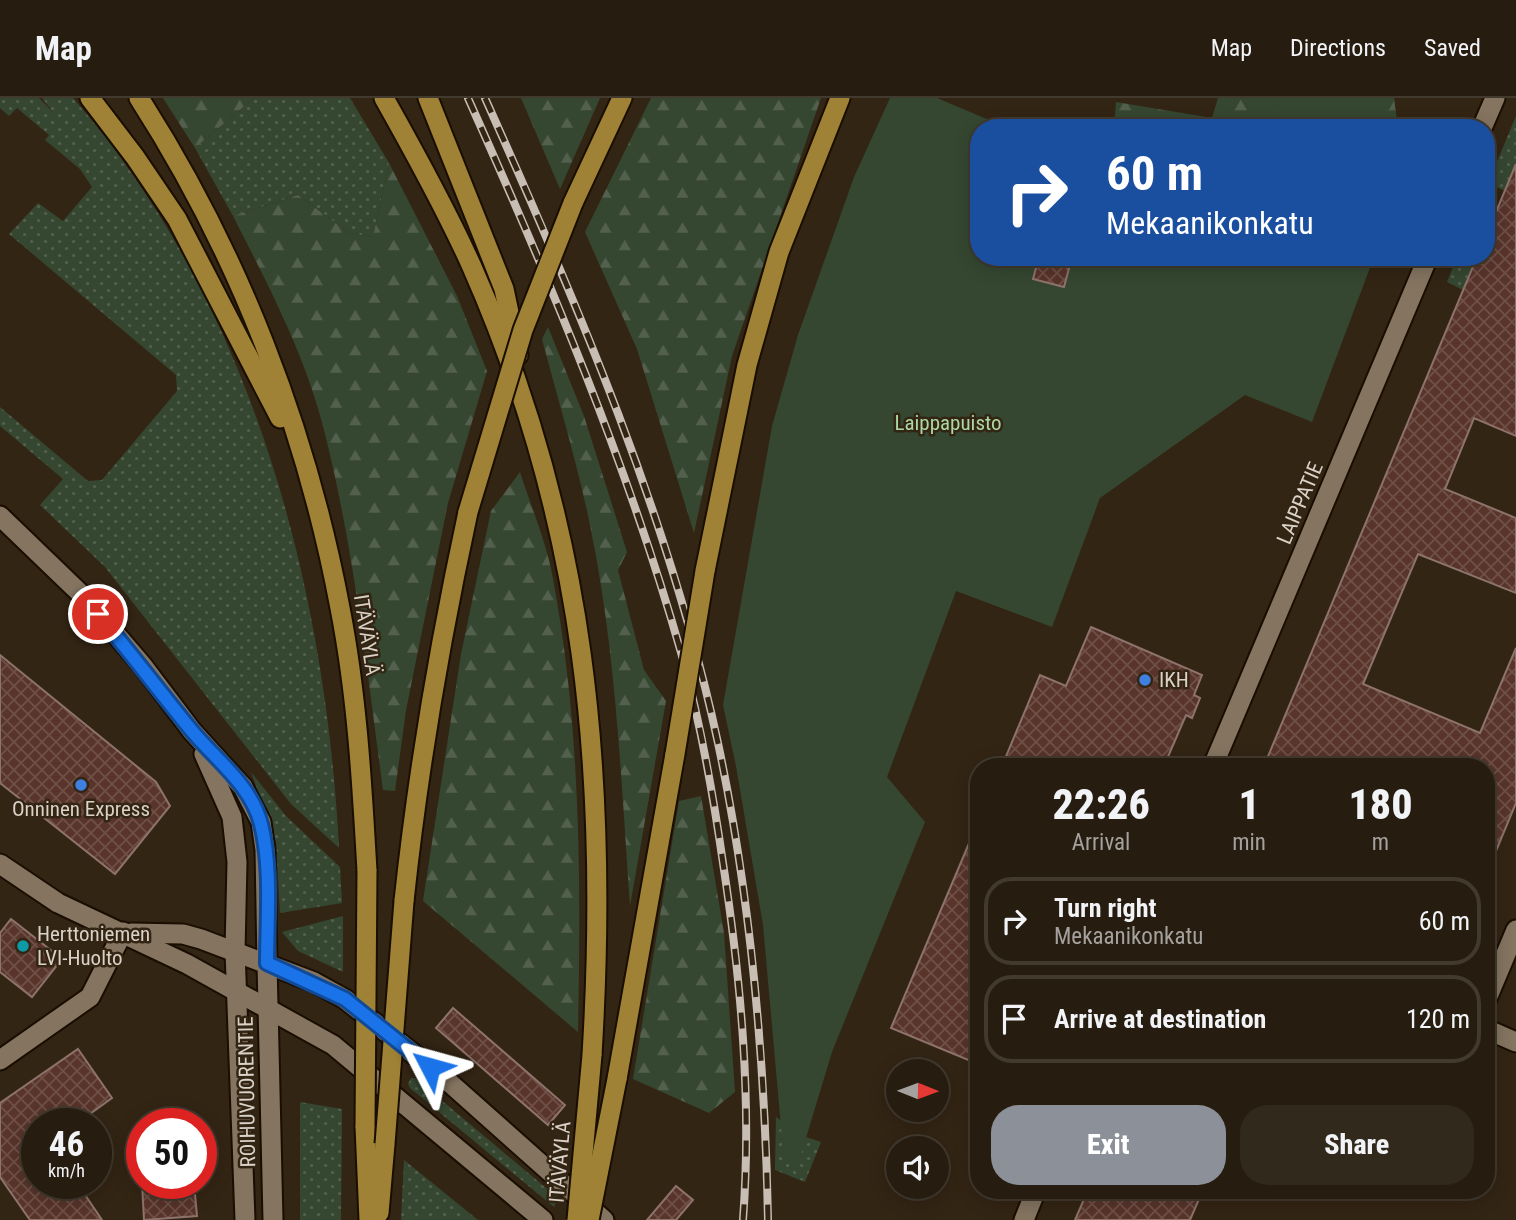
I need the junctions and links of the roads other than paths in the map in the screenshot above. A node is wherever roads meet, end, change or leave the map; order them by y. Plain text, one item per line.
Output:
1 (90, 98) edge
2 (139, 98) edge
3 (384, 98) edge
4 (428, 98) edge
5 (622, 98) edge
6 (840, 98) edge
7 (1495, 98) edge
8 (1486, 119) edge
9 (1424, 266) edge
10 (537, 442) junction
11 (307, 465) junction
12 (0, 516) edge
13 (192, 731) junction
14 (1216, 758) edge
15 (0, 864) edge
16 (1516, 930) edge
17 (123, 932) junction
18 (236, 951) junction
19 (267, 963) junction
20 (1495, 980) edge
21 (236, 989) junction
22 (268, 1007) junction
23 (1495, 1033) edge
24 (1516, 1042) edge
25 (0, 1060) edge
26 (1033, 1199) edge
27 (245, 1220) edge
28 (273, 1220) edge
29 (369, 1220) edge
30 (378, 1220) edge
31 (543, 1220) edge
32 (577, 1220) edge
33 (589, 1220) edge
34 (604, 1220) edge
35 (1024, 1220) edge

1 - 11 highway
2 - 11 highway, ITÄVÄYLÄ
3 - 10 highway, ITÄVÄYLÄ
4 - 10 highway
5 - 30 highway, bridge
6 - 33 highway, bridge
7 - 8 main road
9 - 14 main road, LAIPPATIE
10 - 32 highway, ITÄVÄYLÄ, bridge
11 - 29 highway, ITÄVÄYLÄ, bridge
12 - 13 main road
13 - 18 main road, ROIHUVUORENTIE
13 - 19 main road, ROIHUVUORENTIE
15 - 17 main road
16 - 20 main road
17 - 18 main road
17 - 21 main road
17 - 25 main road
18 - 19 main road
18 - 21 main road, ROIHUVUORENTIE
19 - 22 main road, ROIHUVUORENTIE
19 - 34 main road
21 - 22 main road
21 - 27 main road, ROIHUVUORENTIE
22 - 28 main road, ROIHUVUORENTIE
22 - 31 main road
23 - 24 main road
26 - 35 main road

